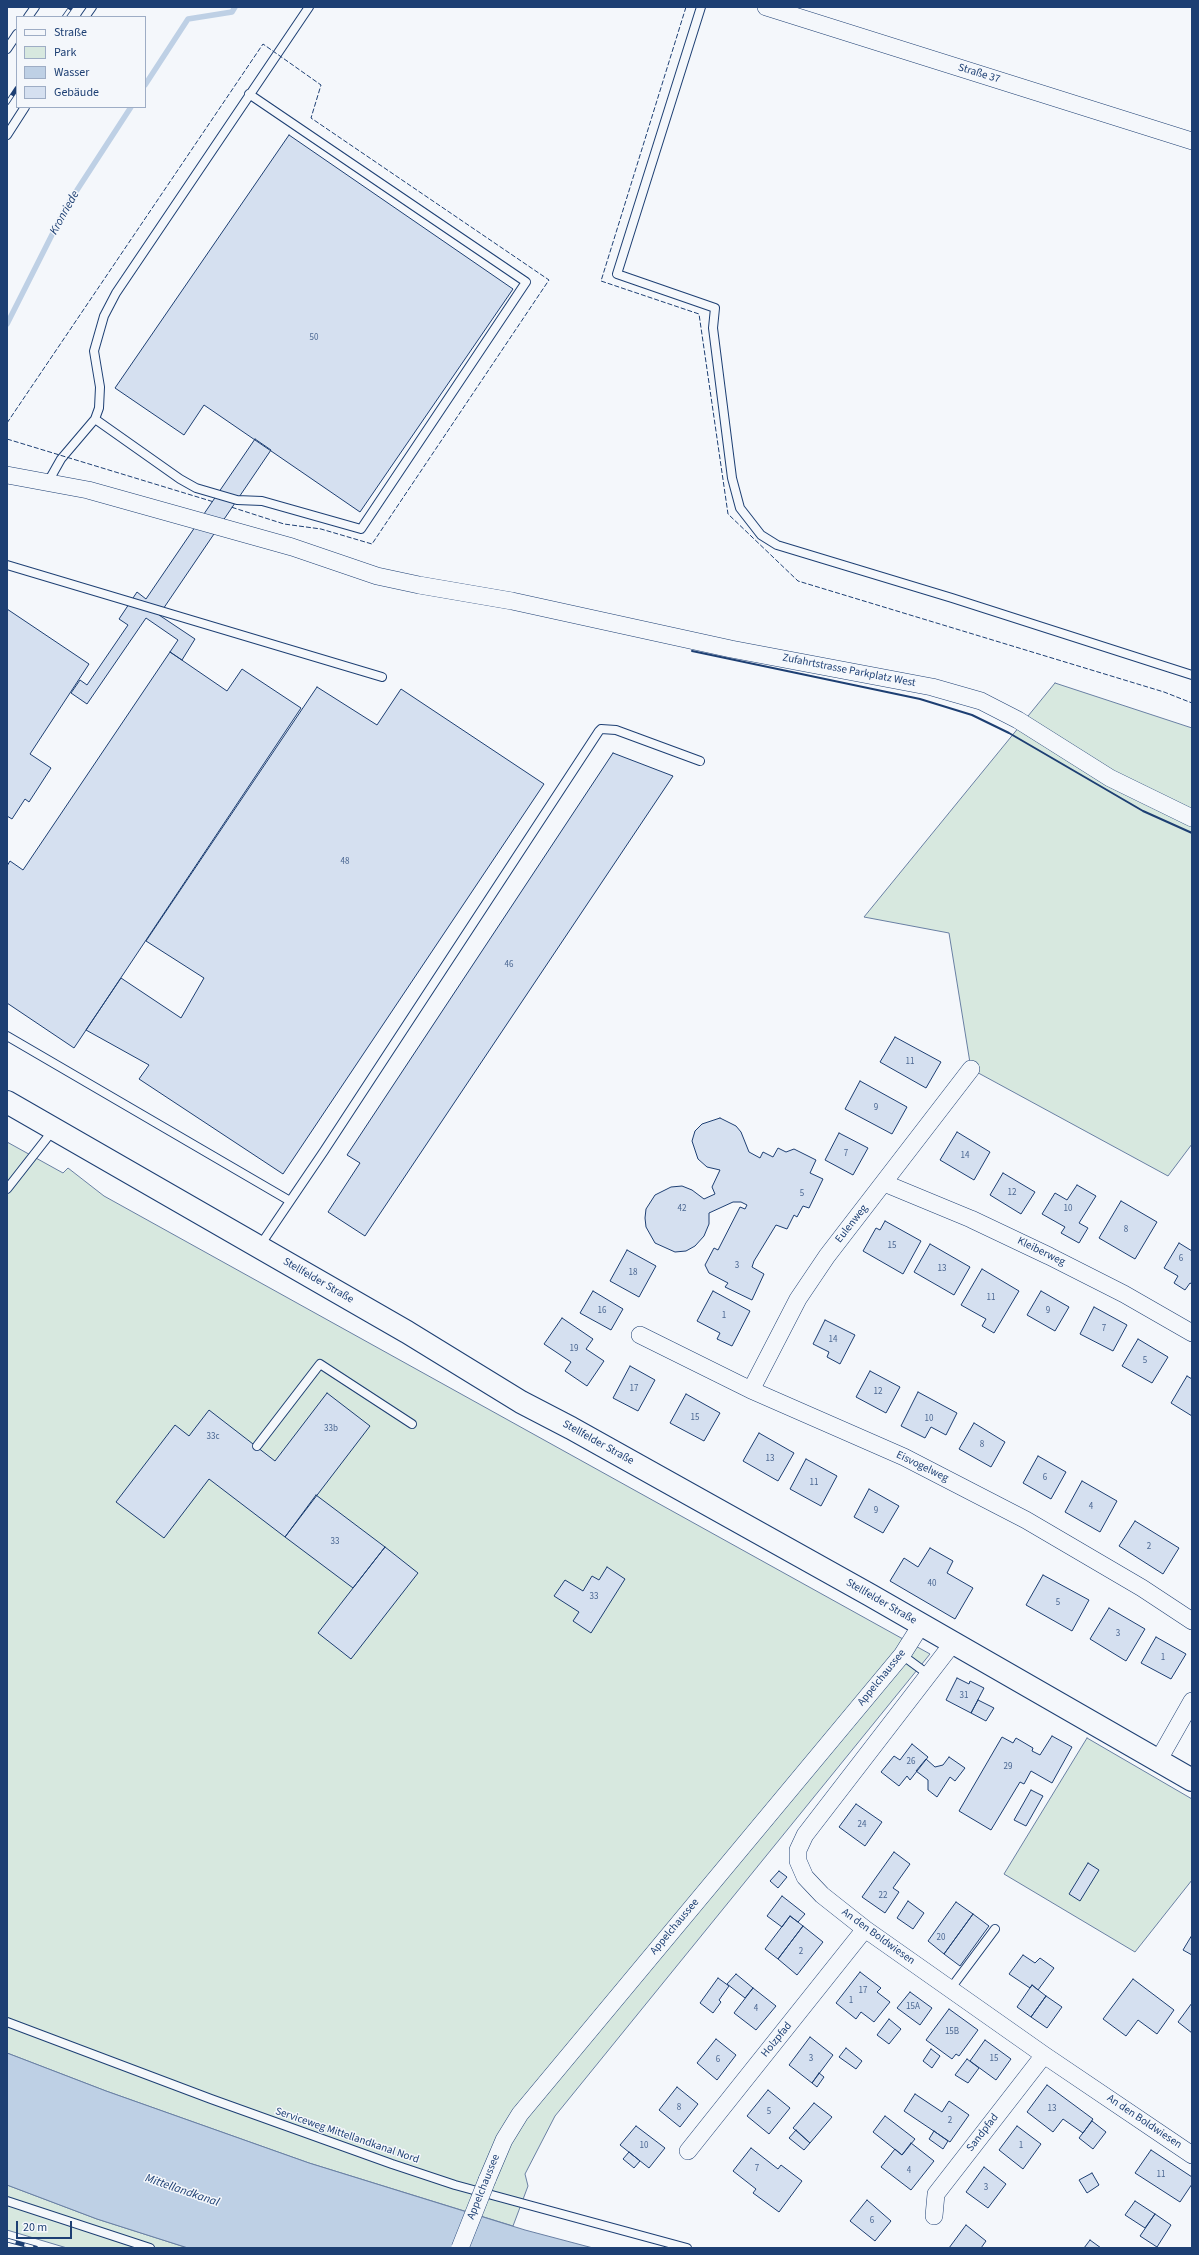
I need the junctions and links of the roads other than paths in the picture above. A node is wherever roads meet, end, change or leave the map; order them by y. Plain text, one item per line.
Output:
1 (35, 7) edge
2 (92, 7) edge
3 (308, 7) edge
4 (701, 7) edge
5 (766, 7) edge
6 (29, 16) edge
7 (87, 16) edge
8 (16, 36) edge
9 (7, 49) edge
10 (249, 94) junction
11 (25, 108) edge
12 (7, 135) edge
13 (1192, 141) edge
14 (95, 419) junction
15 (7, 475) edge
16 (48, 482) junction
17 (7, 565) edge
18 (1192, 675) edge
19 (382, 678) dead end
20 (700, 761) dead end
21 (1192, 818) edge
22 (7, 1036) edge
23 (971, 1069) dead end
24 (7, 1102) edge
25 (54, 1129) junction
26 (884, 1183) junction
27 (7, 1190) edge
28 (290, 1200) junction
29 (258, 1247) junction
30 (1192, 1333) edge
31 (640, 1335) dead end
32 (751, 1390) junction
33 (412, 1424) dead end
34 (257, 1446) dead end
35 (1192, 1621) edge
36 (921, 1625) junction
37 (953, 1643) junction
38 (902, 1655) junction
39 (929, 1675) junction
40 (1192, 1701) edge
41 (1158, 1761) junction
42 (1192, 1780) edge
43 (865, 1928) junction
44 (995, 1929) dead end
45 (951, 1988) junction
46 (7, 2022) edge
47 (1044, 2055) junction
48 (688, 2151) dead end
49 (1192, 2155) edge
50 (7, 2201) edge
51 (934, 2216) dead end
52 (150, 2248) edge
53 (460, 2248) edge
54 (687, 2248) edge

1 - 6 lane
2 - 7 lane
3 - 10 lane
4 - 18 lane
5 - 13 street, Straße 37
8 - 9 lane
10 - 14 lane
10 - 14 lane
11 - 12 lane
14 - 16 lane
15 - 16 street, Zufahrtstrasse Parkplatz West
16 - 21 street, Zufahrtstrasse Parkplatz West
17 - 19 lane
20 - 28 lane
22 - 28 lane
23 - 26 street, Eulenweg
24 - 25 street, Stellfelder Straße
25 - 27 lane
25 - 29 street, Stellfelder Straße
26 - 30 street, Kleiberweg
26 - 32 street, Eulenweg
28 - 29 lane
29 - 36 street, Stellfelder Straße
31 - 32 street, Eisvogelweg
32 - 35 street, Eisvogelweg
33 - 34 lane
36 - 37 street, Stellfelder Straße
36 - 38 street, Appelchaussee
37 - 39 street, An den Boldwiesen
37 - 41 street, Stellfelder Straße
38 - 39 lane
38 - 53 street, Appelchaussee, bridge
39 - 43 street, An den Boldwiesen
40 - 41 street
41 - 42 street, Stellfelder Straße
43 - 45 street, An den Boldwiesen
43 - 48 street, Holzpfad
44 - 45 lane
45 - 47 street, An den Boldwiesen
46 - 54 lane, Serviceweg Mittellandkanal Nord
47 - 49 street, An den Boldwiesen
47 - 51 street, Sandpfad
50 - 52 lane

